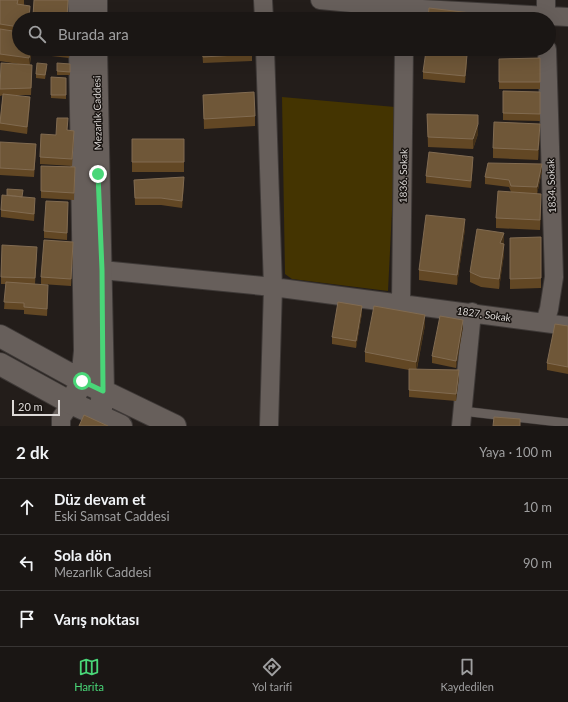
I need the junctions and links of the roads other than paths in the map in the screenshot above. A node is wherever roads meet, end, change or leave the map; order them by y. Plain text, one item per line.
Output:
1 (79, 0) edge
2 (96, 0) edge
3 (263, 0) edge
4 (320, 0) edge
5 (80, 12) edge
6 (96, 12) edge
7 (264, 12) edge
8 (392, 12) edge
9 (556, 14) edge
10 (568, 17) edge
11 (80, 56) edge
12 (96, 56) edge
13 (265, 56) edge
14 (404, 56) edge
15 (547, 56) edge
16 (102, 270) junction
17 (273, 287) junction
18 (401, 303) junction
19 (472, 312) junction
20 (545, 322) junction
21 (568, 326) edge
22 (0, 336) edge
23 (0, 365) edge
24 (82, 381) junction
25 (103, 391) junction
26 (71, 403) junction
27 (100, 417) junction
28 (462, 418) edge
29 (568, 423) edge
30 (61, 426) edge
31 (121, 426) edge
32 (175, 426) edge
33 (269, 426) edge

1 - 5 street
2 - 6 street
3 - 7 street
4 - 8 street
9 - 10 street
11 - 24 street, Mezarlık Caddesi
12 - 16 street, Mezarlık Caddesi
13 - 17 street
14 - 18 street, 1836. Sokak
15 - 20 street, 1834. Sokak
16 - 17 street, 1827. Sokak
16 - 25 street, Mezarlık Caddesi
17 - 18 street, 1827. Sokak
17 - 33 street
18 - 19 street, 1827. Sokak
19 - 20 street, 1827. Sokak
19 - 28 street
20 - 21 street, 1827. Sokak
22 - 24 street
23 - 26 street
24 - 25 street
24 - 26 street, Mezarlık Caddesi
25 - 27 street, Mezarlık Caddesi
25 - 32 street
26 - 27 street
26 - 30 street
27 - 31 street
28 - 29 lane

